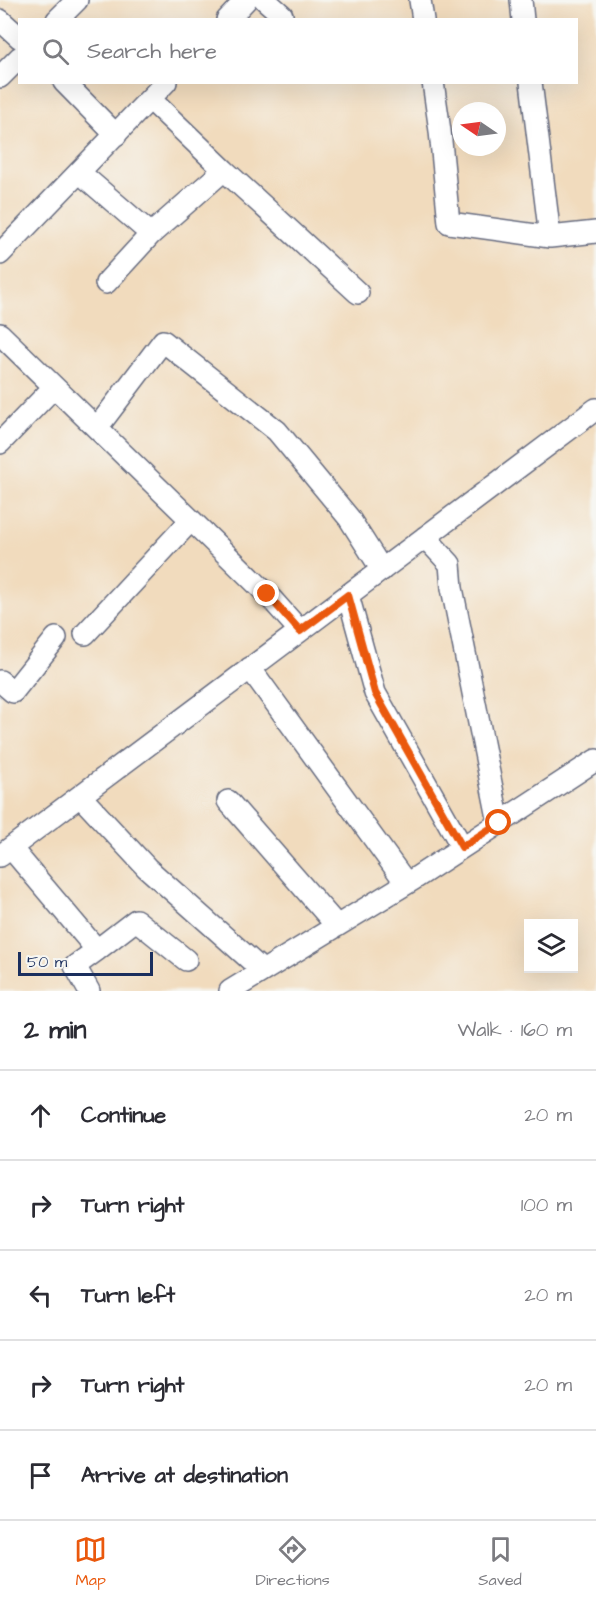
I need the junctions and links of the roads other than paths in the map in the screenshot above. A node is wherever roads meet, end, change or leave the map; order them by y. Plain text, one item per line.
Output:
1 (77, 0) edge
2 (246, 0) edge
3 (265, 0) edge
4 (420, 0) edge
5 (521, 0) edge
6 (282, 15) dead end
7 (59, 18) edge
8 (229, 18) edge
9 (423, 18) edge
10 (524, 18) edge
11 (0, 20) edge
12 (18, 36) edge
13 (18, 59) edge
14 (0, 77) edge
15 (66, 84) edge
16 (164, 84) edge
17 (433, 84) edge
18 (531, 84) edge
19 (150, 99) junction
20 (116, 135) junction
21 (224, 170) junction
22 (80, 172) junction
23 (596, 232) edge
24 (151, 234) junction
25 (550, 237) junction
26 (0, 254) edge
27 (105, 283) dead end
28 (358, 293) dead end
29 (0, 334) edge
30 (54, 387) junction
31 (596, 409) edge
32 (97, 428) junction
33 (0, 442) edge
34 (191, 520) junction
35 (425, 537) junction
36 (382, 570) junction
37 (348, 595) junction
38 (300, 631) junction
39 (86, 634) dead end
40 (56, 638) dead end
41 (250, 668) junction
42 (0, 681) edge
43 (596, 760) edge
44 (80, 796) junction
45 (228, 801) dead end
46 (499, 823) junction
47 (462, 847) junction
48 (5, 852) edge
49 (406, 883) junction
50 (337, 926) junction
51 (97, 950) junction
52 (186, 960) dead end
53 (263, 971) junction
54 (89, 991) edge
55 (230, 991) edge

1 - 7 street
2 - 8 street
3 - 6 street
4 - 9 street
5 - 10 street
11 - 12 street
13 - 14 street
15 - 20 street
16 - 19 street
17 - 25 street
18 - 25 street
19 - 20 street
19 - 21 street
20 - 22 street
21 - 24 street
21 - 28 street
22 - 24 street
22 - 26 street
23 - 25 street
24 - 27 street
29 - 30 street
30 - 32 street
30 - 33 street
31 - 35 street
32 - 34 street
32 - 36 street
34 - 38 street
34 - 39 street
35 - 36 street
35 - 46 street
36 - 37 street
37 - 38 street
37 - 47 street
38 - 41 street
40 - 42 street
41 - 44 street
41 - 49 street
43 - 46 street
44 - 48 street
44 - 53 street
45 - 50 street
46 - 47 street
47 - 49 street
48 - 51 street
49 - 50 street
50 - 53 street
51 - 52 street
51 - 54 street
53 - 55 street

